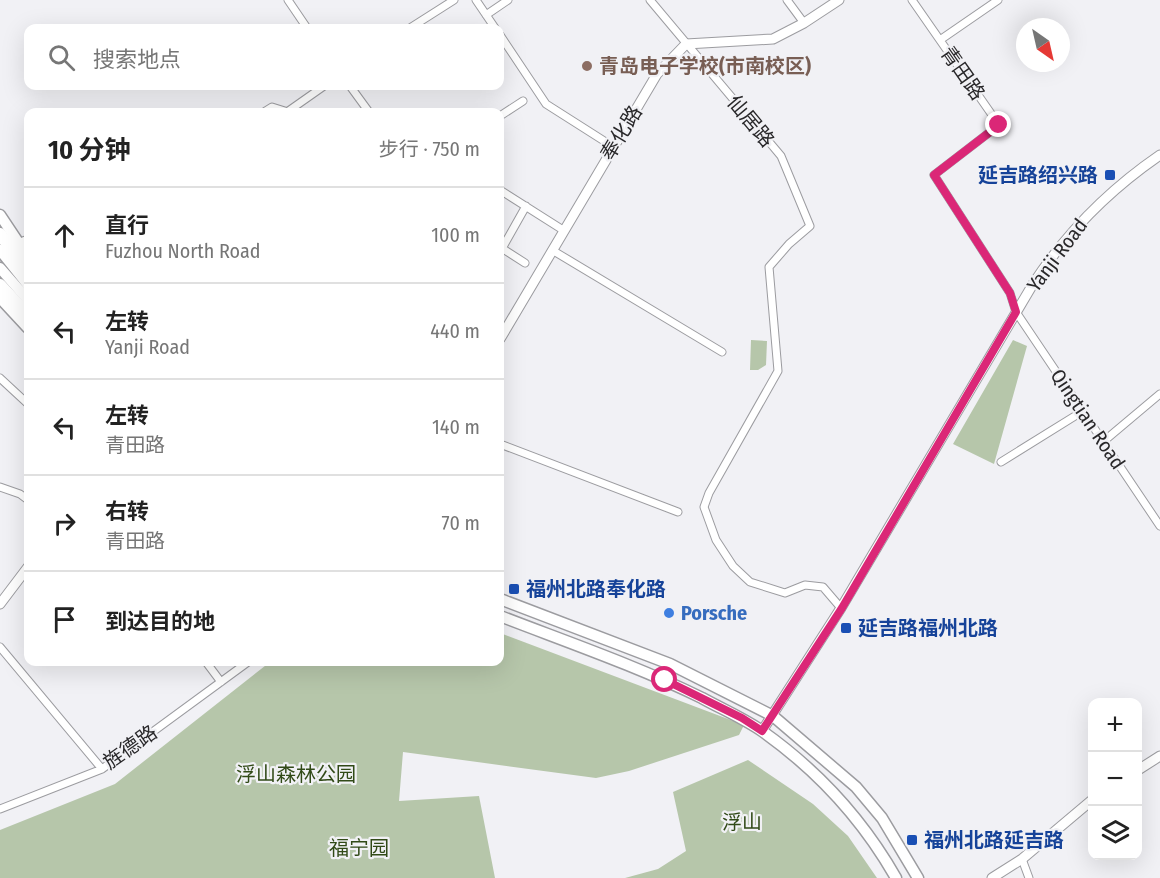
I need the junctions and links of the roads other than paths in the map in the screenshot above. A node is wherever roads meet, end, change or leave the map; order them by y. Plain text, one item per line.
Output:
1 (288, 0) edge
2 (454, 0) edge
3 (476, 0) edge
4 (508, 0) edge
5 (650, 0) edge
6 (787, 0) edge
7 (839, 0) edge
8 (912, 0) edge
9 (998, 0) edge
10 (486, 15) junction
11 (804, 23) junction
12 (304, 24) edge
13 (416, 24) edge
14 (492, 24) edge
15 (940, 40) junction
16 (504, 41) edge
17 (686, 44) junction
18 (318, 90) edge
19 (353, 90) edge
20 (523, 100) dead end
21 (294, 108) edge
22 (366, 108) edge
23 (504, 114) edge
24 (612, 146) junction
25 (1160, 155) edge
26 (504, 193) edge
27 (526, 207) junction
28 (0, 215) edge
29 (563, 230) junction
30 (0, 234) edge
31 (23, 241) edge
32 (504, 243) edge
33 (0, 250) edge
34 (552, 250) junction
35 (504, 251) edge
36 (525, 263) dead end
37 (24, 267) edge
38 (0, 268) edge
39 (24, 280) edge
40 (0, 285) edge
41 (24, 295) edge
42 (0, 298) edge
43 (24, 311) edge
44 (1016, 312) junction
45 (24, 324) edge
46 (504, 332) edge
47 (722, 352) dead end
48 (0, 378) edge
49 (1160, 394) edge
50 (24, 400) edge
51 (1083, 411) junction
52 (1104, 441) junction
53 (504, 446) edge
54 (1001, 462) dead end
55 (0, 487) edge
56 (24, 497) edge
57 (678, 512) dead end
58 (1160, 526) edge
59 (24, 572) edge
60 (504, 601) edge
61 (0, 604) edge
62 (842, 608) junction
63 (504, 618) edge
64 (0, 647) edge
65 (209, 666) edge
66 (243, 666) edge
67 (221, 682) junction
68 (773, 716) junction
69 (762, 731) junction
70 (1160, 756) edge
71 (1142, 767) edge
72 (102, 769) junction
73 (1088, 803) edge
74 (0, 810) edge
75 (1022, 859) junction
76 (896, 878) edge
77 (918, 878) edge
78 (992, 878) edge
79 (1029, 878) edge

1 - 12 street
2 - 13 street
3 - 10 street
4 - 10 street
5 - 17 street, 仙居路
6 - 11 street
7 - 11 main road
8 - 15 street, 青田路
9 - 15 street
10 - 14 street
11 - 17 main road
15 - 44 street, 青田路
16 - 24 street
17 - 24 main road, 奉化路
17 - 62 street, 仙居路
18 - 21 street
19 - 22 street
20 - 23 street
24 - 29 main road, 奉化路
25 - 44 main road, Yanji Road
26 - 27 street
27 - 29 street
27 - 32 street
28 - 31 main road
29 - 34 main road, 奉化路
30 - 37 highway
33 - 39 main road
34 - 46 main road, 奉化路
34 - 47 street
35 - 36 street
38 - 41 main road
40 - 43 highway
42 - 45 main road
44 - 51 street, Qingtian Road
44 - 62 main road, Yanji Road
48 - 50 street
49 - 52 street
51 - 52 street, Qingtian Road
51 - 54 street
52 - 58 street, Qingtian Road
53 - 57 street
55 - 56 street
59 - 61 main road
60 - 68 main road
62 - 68 main road, Yanji Road
63 - 69 main road
64 - 72 street
65 - 67 street
66 - 67 street, 旌德路
67 - 72 street, 旌德路
68 - 69 main road, Yanji Road
68 - 77 main road
69 - 76 main road
70 - 71 main road
72 - 74 street, 旌德路
73 - 75 main road
75 - 78 main road
75 - 79 street

